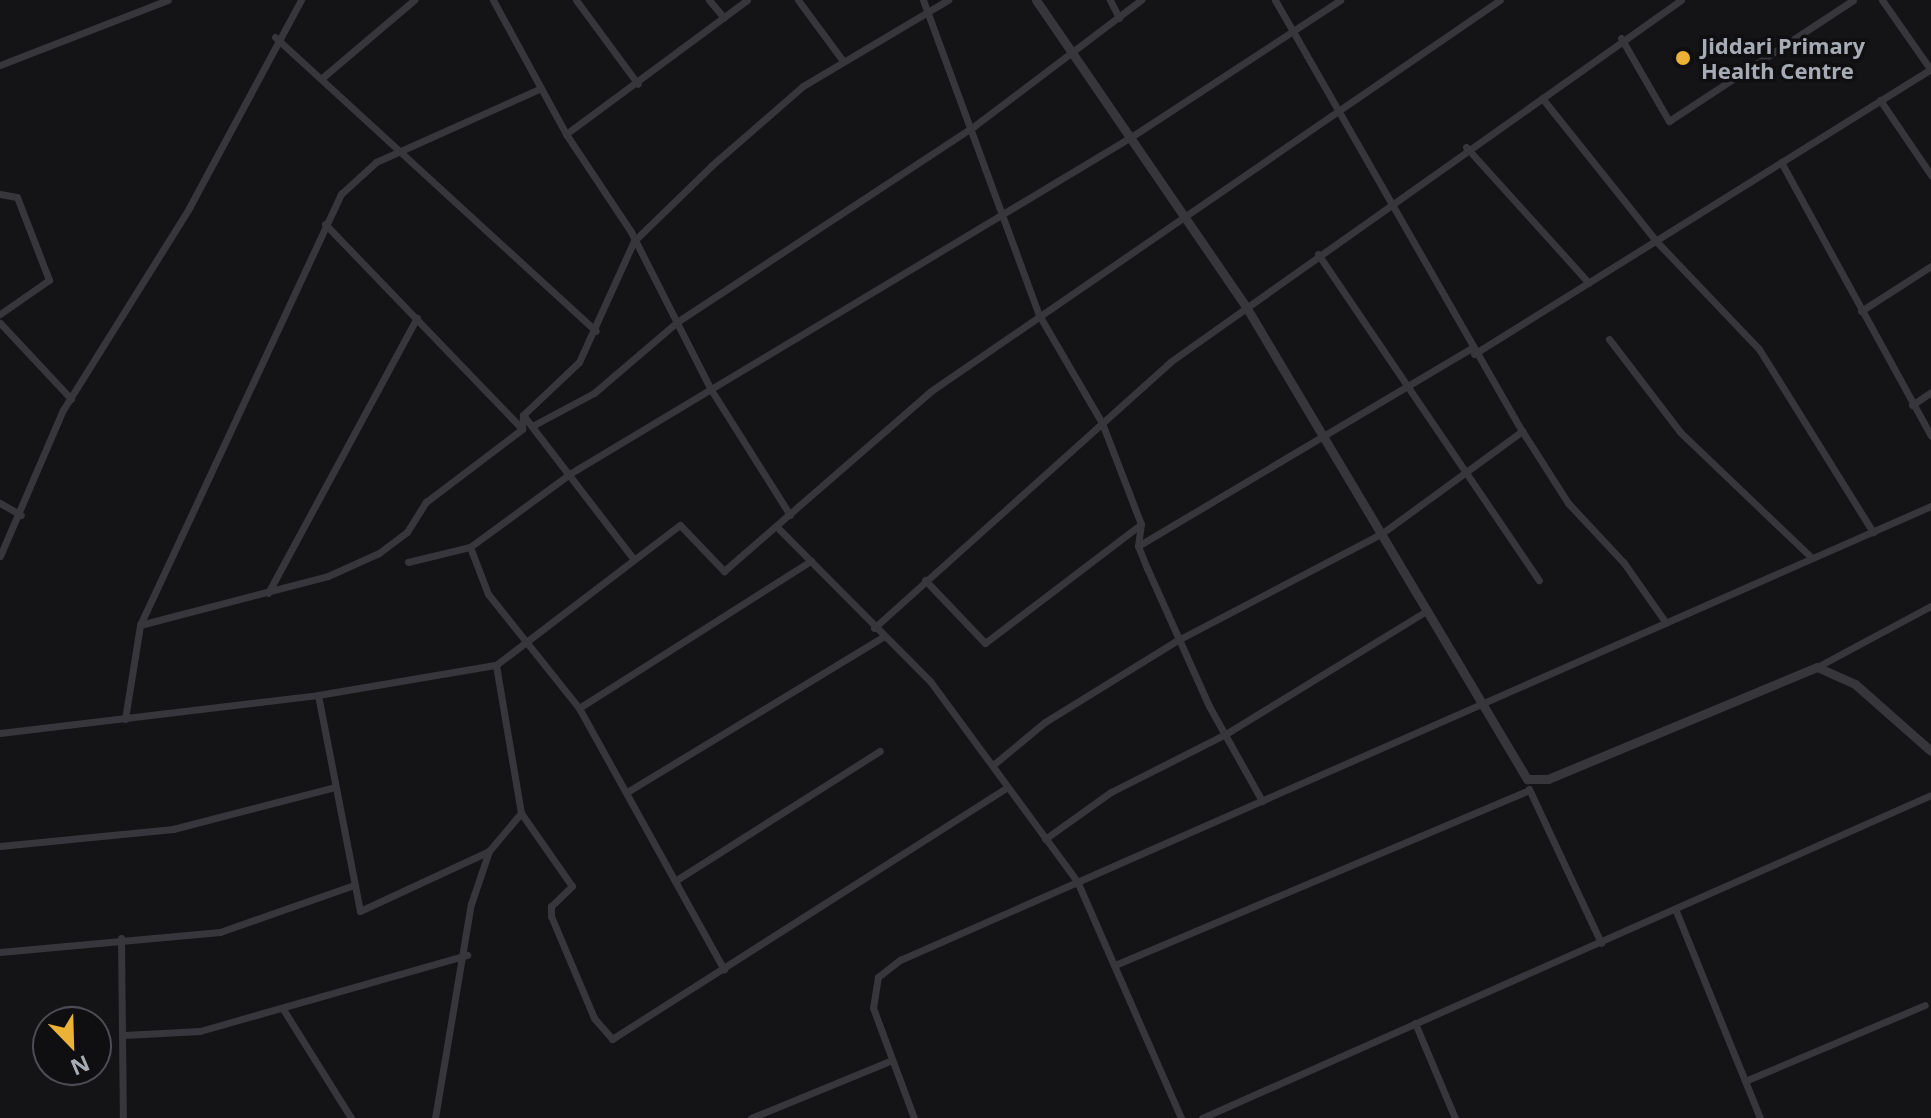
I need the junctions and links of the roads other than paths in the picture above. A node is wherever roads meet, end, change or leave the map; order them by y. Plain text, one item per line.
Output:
1 (168, 0) edge
2 (301, 0) edge
3 (414, 0) edge
4 (493, 0) edge
5 (576, 0) edge
6 (709, 0) edge
7 (747, 0) edge
8 (798, 0) edge
9 (923, 0) edge
10 (948, 0) edge
11 (1036, 0) edge
12 (1110, 0) edge
13 (1141, 0) edge
14 (1275, 0) edge
15 (1340, 0) edge
16 (1500, 0) edge
17 (1681, 0) edge
18 (1853, 0) edge
19 (1882, 0) edge
20 (928, 14) junction
21 (724, 18) junction
22 (1119, 18) junction
23 (1296, 34) junction
24 (275, 37) junction
25 (1621, 38) junction
26 (1075, 51) junction
27 (843, 61) junction
28 (0, 65) edge
29 (1931, 70) edge
30 (322, 78) junction
31 (638, 84) junction
32 (539, 89) junction
33 (1542, 98) junction
34 (1880, 100) junction
35 (1337, 113) junction
36 (973, 127) junction
37 (566, 134) junction
38 (1131, 137) junction
39 (1466, 147) junction
40 (398, 155) junction
41 (1781, 162) junction
42 (1931, 175) edge
43 (0, 194) edge
44 (1388, 203) junction
45 (998, 217) junction
46 (1183, 222) junction
47 (325, 224) junction
48 (634, 241) junction
49 (1657, 242) junction
50 (1318, 254) junction
51 (1931, 266) edge
52 (1589, 283) junction
53 (1245, 305) junction
54 (1861, 311) junction
55 (0, 314) edge
56 (1039, 315) junction
57 (417, 318) junction
58 (677, 322) junction
59 (0, 323) edge
60 (596, 331) junction
61 (1609, 339) dead end
62 (1472, 351) junction
63 (1408, 385) junction
64 (710, 388) junction
65 (1931, 392) edge
66 (71, 399) junction
67 (1912, 405) junction
68 (523, 415) junction
69 (1102, 423) junction
70 (534, 425) junction
71 (522, 429) junction
72 (1522, 431) junction
73 (1931, 436) edge
74 (1321, 438) junction
75 (1469, 468) junction
76 (571, 473) junction
77 (0, 503) edge
78 (1931, 506) edge
79 (21, 515) junction
80 (790, 515) junction
81 (1141, 524) junction
82 (777, 527) junction
83 (1873, 532) junction
84 (1381, 534) junction
85 (1138, 546) junction
86 (470, 547) junction
87 (0, 556) edge
88 (631, 556) junction
89 (1811, 557) junction
90 (811, 561) junction
91 (408, 562) dead end
92 (925, 580) junction
93 (1539, 580) dead end
94 (268, 593) junction
95 (1931, 606) edge
96 (1428, 610) junction
97 (1666, 623) junction
98 (140, 625) junction
99 (874, 628) junction
100 (885, 636) junction
101 (529, 639) junction
102 (1178, 640) junction
103 (496, 665) junction
104 (1817, 667) junction
105 (318, 695) junction
106 (579, 708) junction
107 (1482, 709) junction
108 (125, 719) junction
109 (0, 733) edge
110 (1224, 735) junction
111 (880, 751) dead end
112 (1931, 751) edge
113 (993, 765) junction
114 (1527, 779) junction
115 (335, 787) junction
116 (1006, 788) junction
117 (1529, 790) junction
118 (627, 792) junction
119 (1931, 795) edge
120 (1262, 801) junction
121 (521, 813) junction
122 (1045, 839) junction
123 (0, 846) edge
124 (489, 851) junction
125 (678, 879) junction
126 (1077, 881) junction
127 (351, 886) junction
128 (1676, 911) junction
129 (121, 938) junction
130 (1601, 943) junction
131 (0, 952) edge
132 (467, 955) junction
133 (1115, 965) junction
134 (724, 970) junction
135 (1925, 1005) dead end
136 (283, 1009) junction
137 (1415, 1023) junction
138 (124, 1035) junction
139 (890, 1061) junction
140 (1745, 1081) junction
141 (123, 1118) edge
142 (351, 1118) edge
143 (435, 1118) edge
144 (751, 1118) edge
145 (914, 1118) edge
146 (1181, 1118) edge
147 (1202, 1118) edge
148 (1455, 1118) edge
149 (1760, 1118) edge

1 - 28 street
2 - 24 street
3 - 30 street
4 - 32 street
5 - 31 street
6 - 21 street
7 - 21 street
8 - 27 street
9 - 20 street
10 - 20 street
11 - 26 street
12 - 22 street
13 - 22 street
14 - 23 street
15 - 23 street
16 - 35 street
17 - 25 street
18 - 25 street
19 - 29 street
20 - 27 street
20 - 36 street
21 - 31 street
22 - 26 street
23 - 35 street
23 - 38 street
24 - 30 street
24 - 66 street
25 - 33 street
26 - 36 street
26 - 38 street
27 - 48 street
29 - 34 street
30 - 40 street
31 - 37 street
32 - 37 street
32 - 40 street
33 - 39 street
33 - 49 street
34 - 41 street
34 - 42 street
35 - 44 street
35 - 46 street
36 - 45 street
36 - 58 street
37 - 48 street
38 - 45 street
38 - 46 street
39 - 44 street
39 - 52 street
40 - 47 street
40 - 60 street
41 - 49 street
41 - 54 street
43 - 55 street
44 - 50 street
44 - 62 street
45 - 56 street
45 - 64 street
46 - 53 street
46 - 56 street
47 - 57 street
47 - 98 street
48 - 58 street
48 - 60 street
49 - 52 street
49 - 83 street
50 - 53 street
50 - 63 street
51 - 54 street
52 - 62 street
53 - 69 street
53 - 74 street
54 - 67 street
56 - 69 street
56 - 80 street
57 - 71 street
57 - 94 street
58 - 64 street
58 - 70 street
59 - 66 street
60 - 68 street
61 - 89 street
62 - 63 street
62 - 72 street
63 - 74 street
63 - 75 street
64 - 76 street
64 - 80 street
65 - 67 street
66 - 79 street
67 - 73 street
68 - 70 street
68 - 71 street
69 - 81 street
69 - 92 street
70 - 76 street
71 - 94 street
72 - 75 street
72 - 97 street
74 - 84 street
74 - 85 street
75 - 84 street
75 - 93 street
76 - 86 street
76 - 88 street
77 - 79 street
78 - 83 street
79 - 87 street
80 - 82 street
81 - 85 street
81 - 92 street
82 - 88 street
82 - 90 street
83 - 89 street
84 - 96 street
84 - 102 street
85 - 102 street
86 - 91 street
86 - 101 street
88 - 101 street
89 - 97 street
90 - 99 street
90 - 106 street
92 - 99 street
94 - 98 street
95 - 104 street
96 - 107 street
96 - 110 street
97 - 107 street
98 - 108 street
99 - 100 street
100 - 113 street
100 - 118 street
101 - 103 street
101 - 106 street
102 - 110 street
102 - 113 street
103 - 105 street
103 - 121 street
104 - 112 street
104 - 114 street
105 - 108 street
105 - 115 street
106 - 118 street
107 - 114 street
107 - 120 street
108 - 109 street
110 - 120 street
110 - 122 street
111 - 125 street
113 - 116 street
114 - 117 street
115 - 123 street
115 - 127 street
116 - 122 street
116 - 134 street
117 - 130 street
117 - 133 street
118 - 125 street
119 - 128 street
120 - 126 street
121 - 124 street
121 - 134 street
122 - 126 street
124 - 127 street
124 - 132 street
125 - 134 street
126 - 133 street
126 - 139 street
127 - 129 street
128 - 130 street
128 - 140 street
129 - 131 street
129 - 138 street
130 - 137 street
132 - 136 street
132 - 143 street
133 - 146 street
135 - 140 street
136 - 138 street
136 - 142 street
137 - 147 street
137 - 148 street
138 - 141 street
139 - 144 street
139 - 145 street
140 - 149 street

